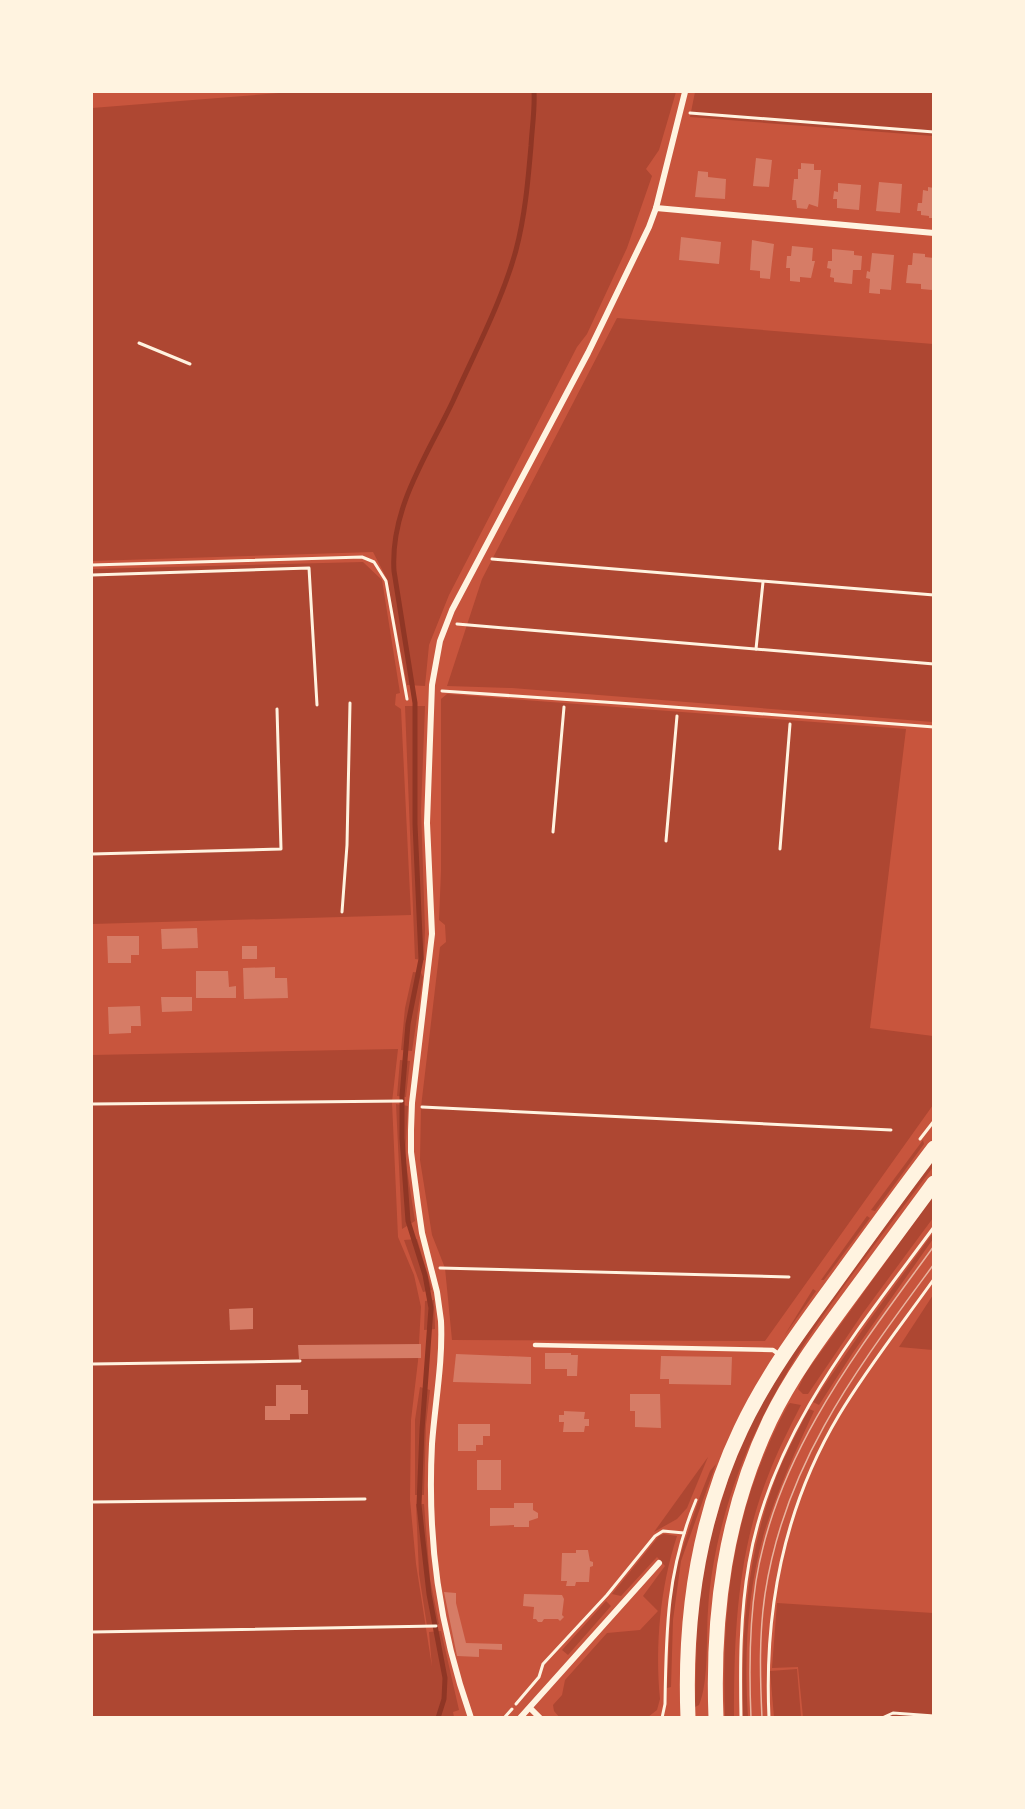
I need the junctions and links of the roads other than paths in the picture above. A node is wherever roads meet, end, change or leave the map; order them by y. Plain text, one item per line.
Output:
1 (685, 92) edge
2 (656, 208) junction
3 (933, 232) edge
4 (933, 1148) edge
5 (933, 1183) edge
6 (535, 1345) dead end
7 (782, 1357) junction
8 (659, 1563) dead end
9 (530, 1708) junction
10 (471, 1718) edge
11 (520, 1718) edge
12 (540, 1718) edge
13 (688, 1718) edge
14 (716, 1718) edge

1 - 2 street
2 - 3 street
2 - 10 street
4 - 7 main road
5 - 14 main road
6 - 7 lane
7 - 13 main road
8 - 9 street
9 - 11 street
9 - 12 street

